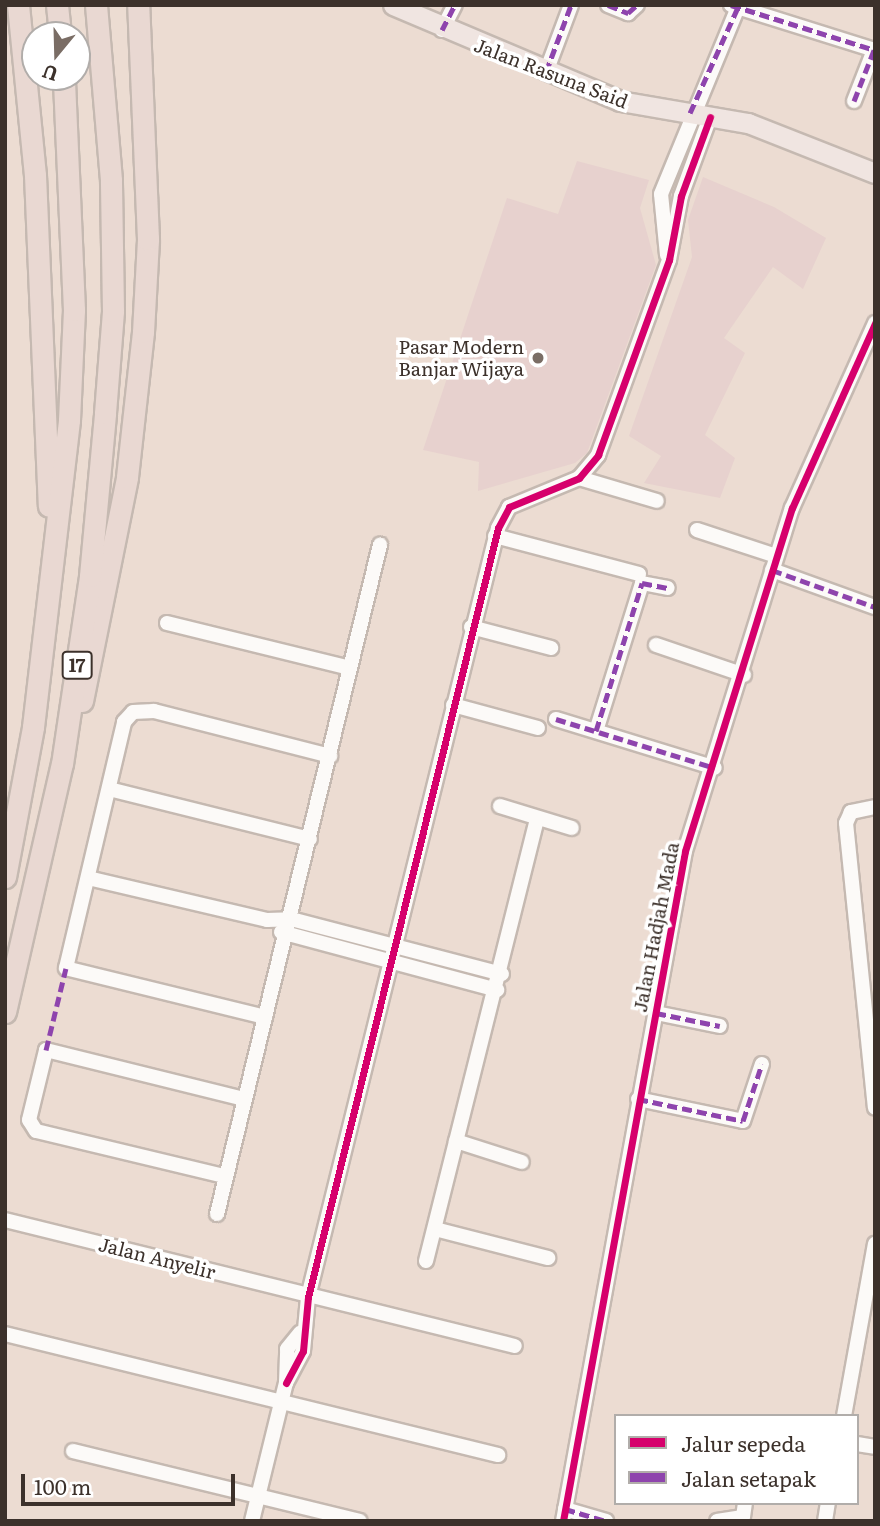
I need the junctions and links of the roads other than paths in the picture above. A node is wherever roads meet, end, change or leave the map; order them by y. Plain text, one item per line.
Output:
1 (18, 5) edge
2 (96, 5) edge
3 (138, 5) edge
4 (393, 5) edge
5 (455, 5) edge
6 (571, 5) edge
7 (608, 5) edge
8 (637, 5) edge
9 (736, 6) edge
10 (442, 30) junction
11 (875, 50) edge
12 (546, 72) junction
13 (65, 91) edge
14 (854, 101) dead end
15 (690, 113) junction
16 (710, 117) junction
17 (670, 167) junction
18 (688, 173) junction
19 (875, 173) edge
20 (668, 260) junction
21 (875, 323) edge
22 (579, 478) junction
23 (657, 500) dead end
24 (697, 530) dead end
25 (495, 536) junction
26 (380, 545) dead end
27 (774, 563) junction
28 (639, 574) dead end
29 (52, 583) junction
30 (668, 588) dead end
31 (875, 607) edge
32 (167, 623) dead end
33 (471, 627) junction
34 (656, 645) dead end
35 (551, 648) dead end
36 (350, 668) junction
37 (744, 675) junction
38 (453, 705) junction
39 (556, 719) dead end
40 (538, 729) dead end
41 (596, 731) junction
42 (330, 756) junction
43 (62, 764) junction
44 (715, 768) junction
45 (109, 789) junction
46 (500, 806) dead end
47 (875, 807) edge
48 (537, 819) junction
49 (572, 828) dead end
50 (310, 839) junction
51 (5, 877) edge
52 (88, 878) junction
53 (291, 919) junction
54 (267, 920) junction
55 (286, 936) junction
56 (394, 945) junction
57 (390, 962) junction
58 (502, 974) junction
59 (497, 990) junction
60 (5, 1012) edge
61 (656, 1013) junction
62 (265, 1017) junction
63 (720, 1026) dead end
64 (762, 1064) dead end
65 (244, 1099) junction
66 (638, 1099) junction
67 (875, 1108) edge
68 (456, 1141) junction
69 (522, 1162) dead end
70 (225, 1176) junction
71 (217, 1214) dead end
72 (5, 1220) edge
73 (435, 1229) junction
74 (875, 1244) edge
75 (548, 1258) dead end
76 (426, 1261) dead end
77 (308, 1297) junction
78 (5, 1334) edge
79 (515, 1346) dead end
80 (281, 1406) junction
81 (844, 1414) edge
82 (73, 1451) dead end
83 (498, 1455) dead end
84 (257, 1497) junction
85 (743, 1514) edge
86 (564, 1515) edge
87 (251, 1521) edge
88 (359, 1521) edge
89 (606, 1521) edge
90 (717, 1521) edge

1 - 29 highway
2 - 43 highway, 17
3 - 43 highway
4 - 10 main road, Jalan Rasuna Said
5 - 10 street
6 - 12 street
7 - 8 street
9 - 11 street
9 - 15 street
10 - 12 main road, Jalan Rasuna Said
11 - 14 street
12 - 15 main road, Jalan Rasuna Said
13 - 29 highway, 17
15 - 16 main road, Jalan Rasuna Said
15 - 17 street
16 - 18 street
16 - 19 main road, Jalan Rasuna Said
17 - 18 street
17 - 20 street
18 - 20 street
20 - 22 street
21 - 27 street, Jalan Hadjah Mada
22 - 23 street
22 - 25 street
24 - 27 street
25 - 28 street
25 - 33 street
26 - 36 street
27 - 31 street
27 - 37 street, Jalan Hadjah Mada
29 - 51 highway, 17
30 - 41 street
32 - 36 street
33 - 35 street
33 - 38 street
34 - 37 street
36 - 42 street
37 - 44 street, Jalan Hadjah Mada
38 - 40 street
38 - 56 street
39 - 41 street
41 - 44 street
42 - 45 street
42 - 50 street
43 - 60 highway, 17
44 - 61 street, Jalan Hadjah Mada
45 - 50 street
45 - 52 street
46 - 48 street
47 - 67 street
48 - 49 street
48 - 58 street
50 - 53 street
52 - 54 street
52 - 62 street
53 - 54 street
53 - 55 street
53 - 56 street
54 - 55 street
55 - 57 street
55 - 62 street
56 - 57 street
56 - 58 street
57 - 59 street
57 - 77 street
58 - 59 street
59 - 68 street
61 - 63 street
61 - 66 street, Jalan Hadjah Mada
62 - 65 street
64 - 66 street
65 - 70 street
65 - 70 street
66 - 86 street, Jalan Hadjah Mada
68 - 69 street
68 - 73 street
70 - 71 street
72 - 77 street, Jalan Anyelir
73 - 75 street
73 - 76 street
74 - 81 street
77 - 79 street, Jalan Anyelir
77 - 80 street
78 - 80 street
80 - 83 street
80 - 84 street
82 - 84 street
84 - 87 street
84 - 88 street
85 - 90 street
86 - 89 street

